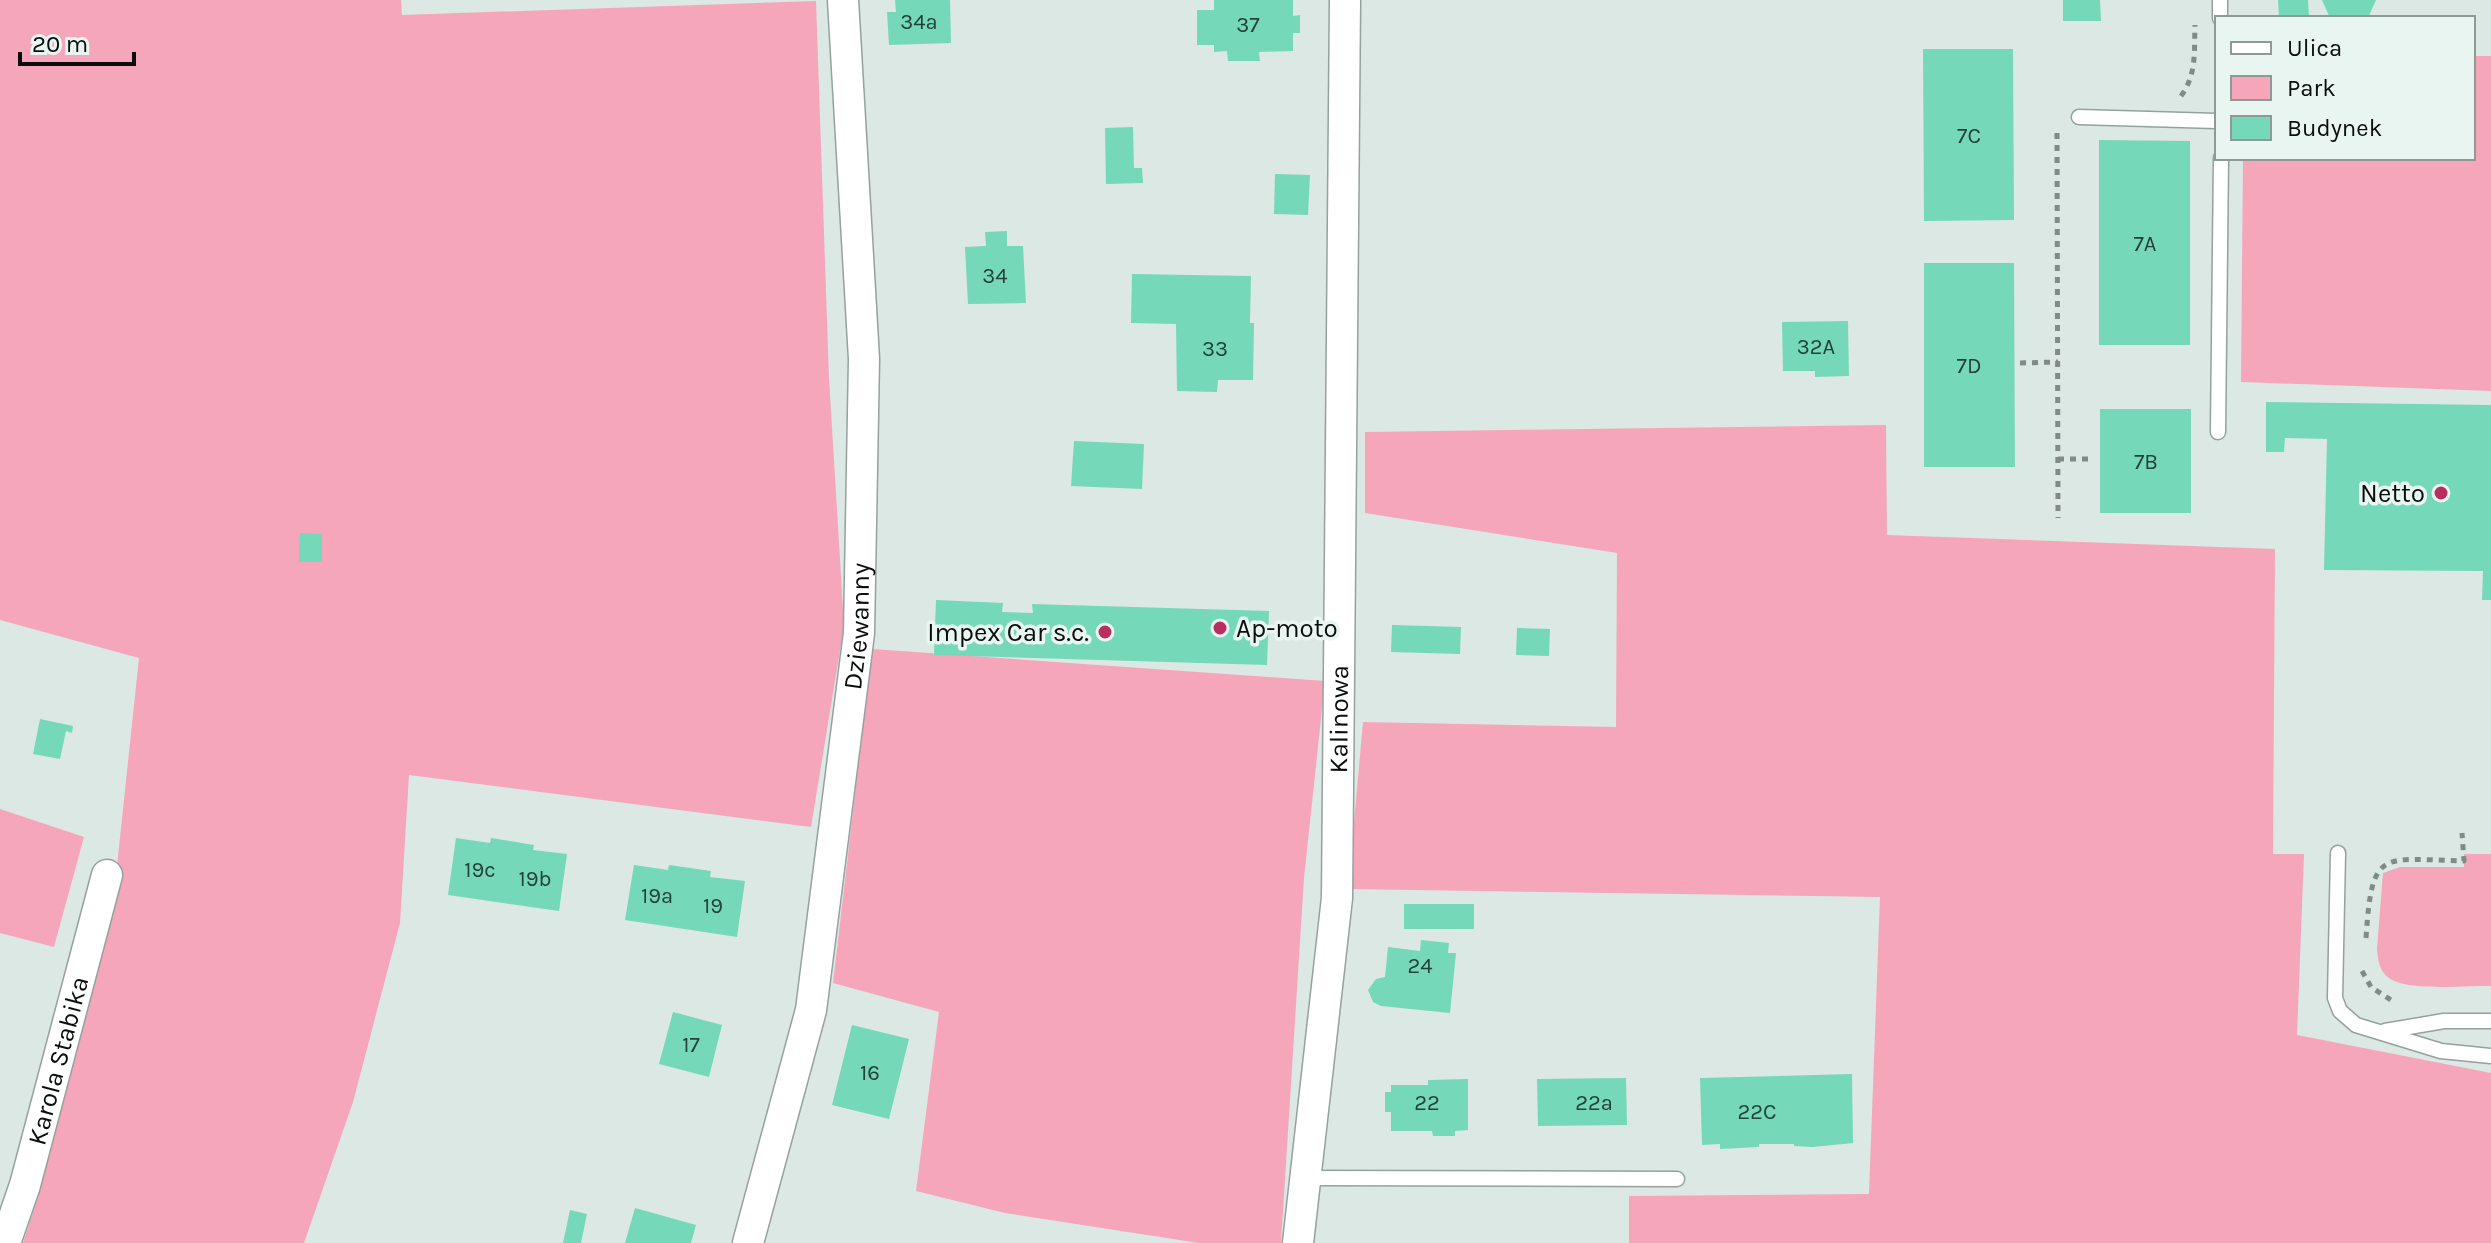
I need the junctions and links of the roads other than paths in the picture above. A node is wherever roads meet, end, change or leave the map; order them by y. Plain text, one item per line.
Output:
1 (843, 0) edge
2 (1345, 0) edge
3 (2079, 117) dead end
4 (2215, 121) edge
5 (2221, 160) edge
6 (2218, 432) dead end
7 (2338, 853) dead end
8 (107, 875) dead end
9 (2491, 1021) edge
10 (2381, 1031) junction
11 (2491, 1056) edge
12 (1305, 1178) junction
13 (1677, 1179) dead end
14 (5, 1243) edge
15 (748, 1243) edge
16 (1298, 1243) edge

1 - 15 street, Dziewanny
2 - 12 street, Kalinowa
3 - 4 lane
5 - 6 lane
7 - 10 lane
8 - 14 street, Karola Stabika
9 - 10 lane
10 - 11 lane
12 - 13 lane
12 - 16 street, Kalinowa

